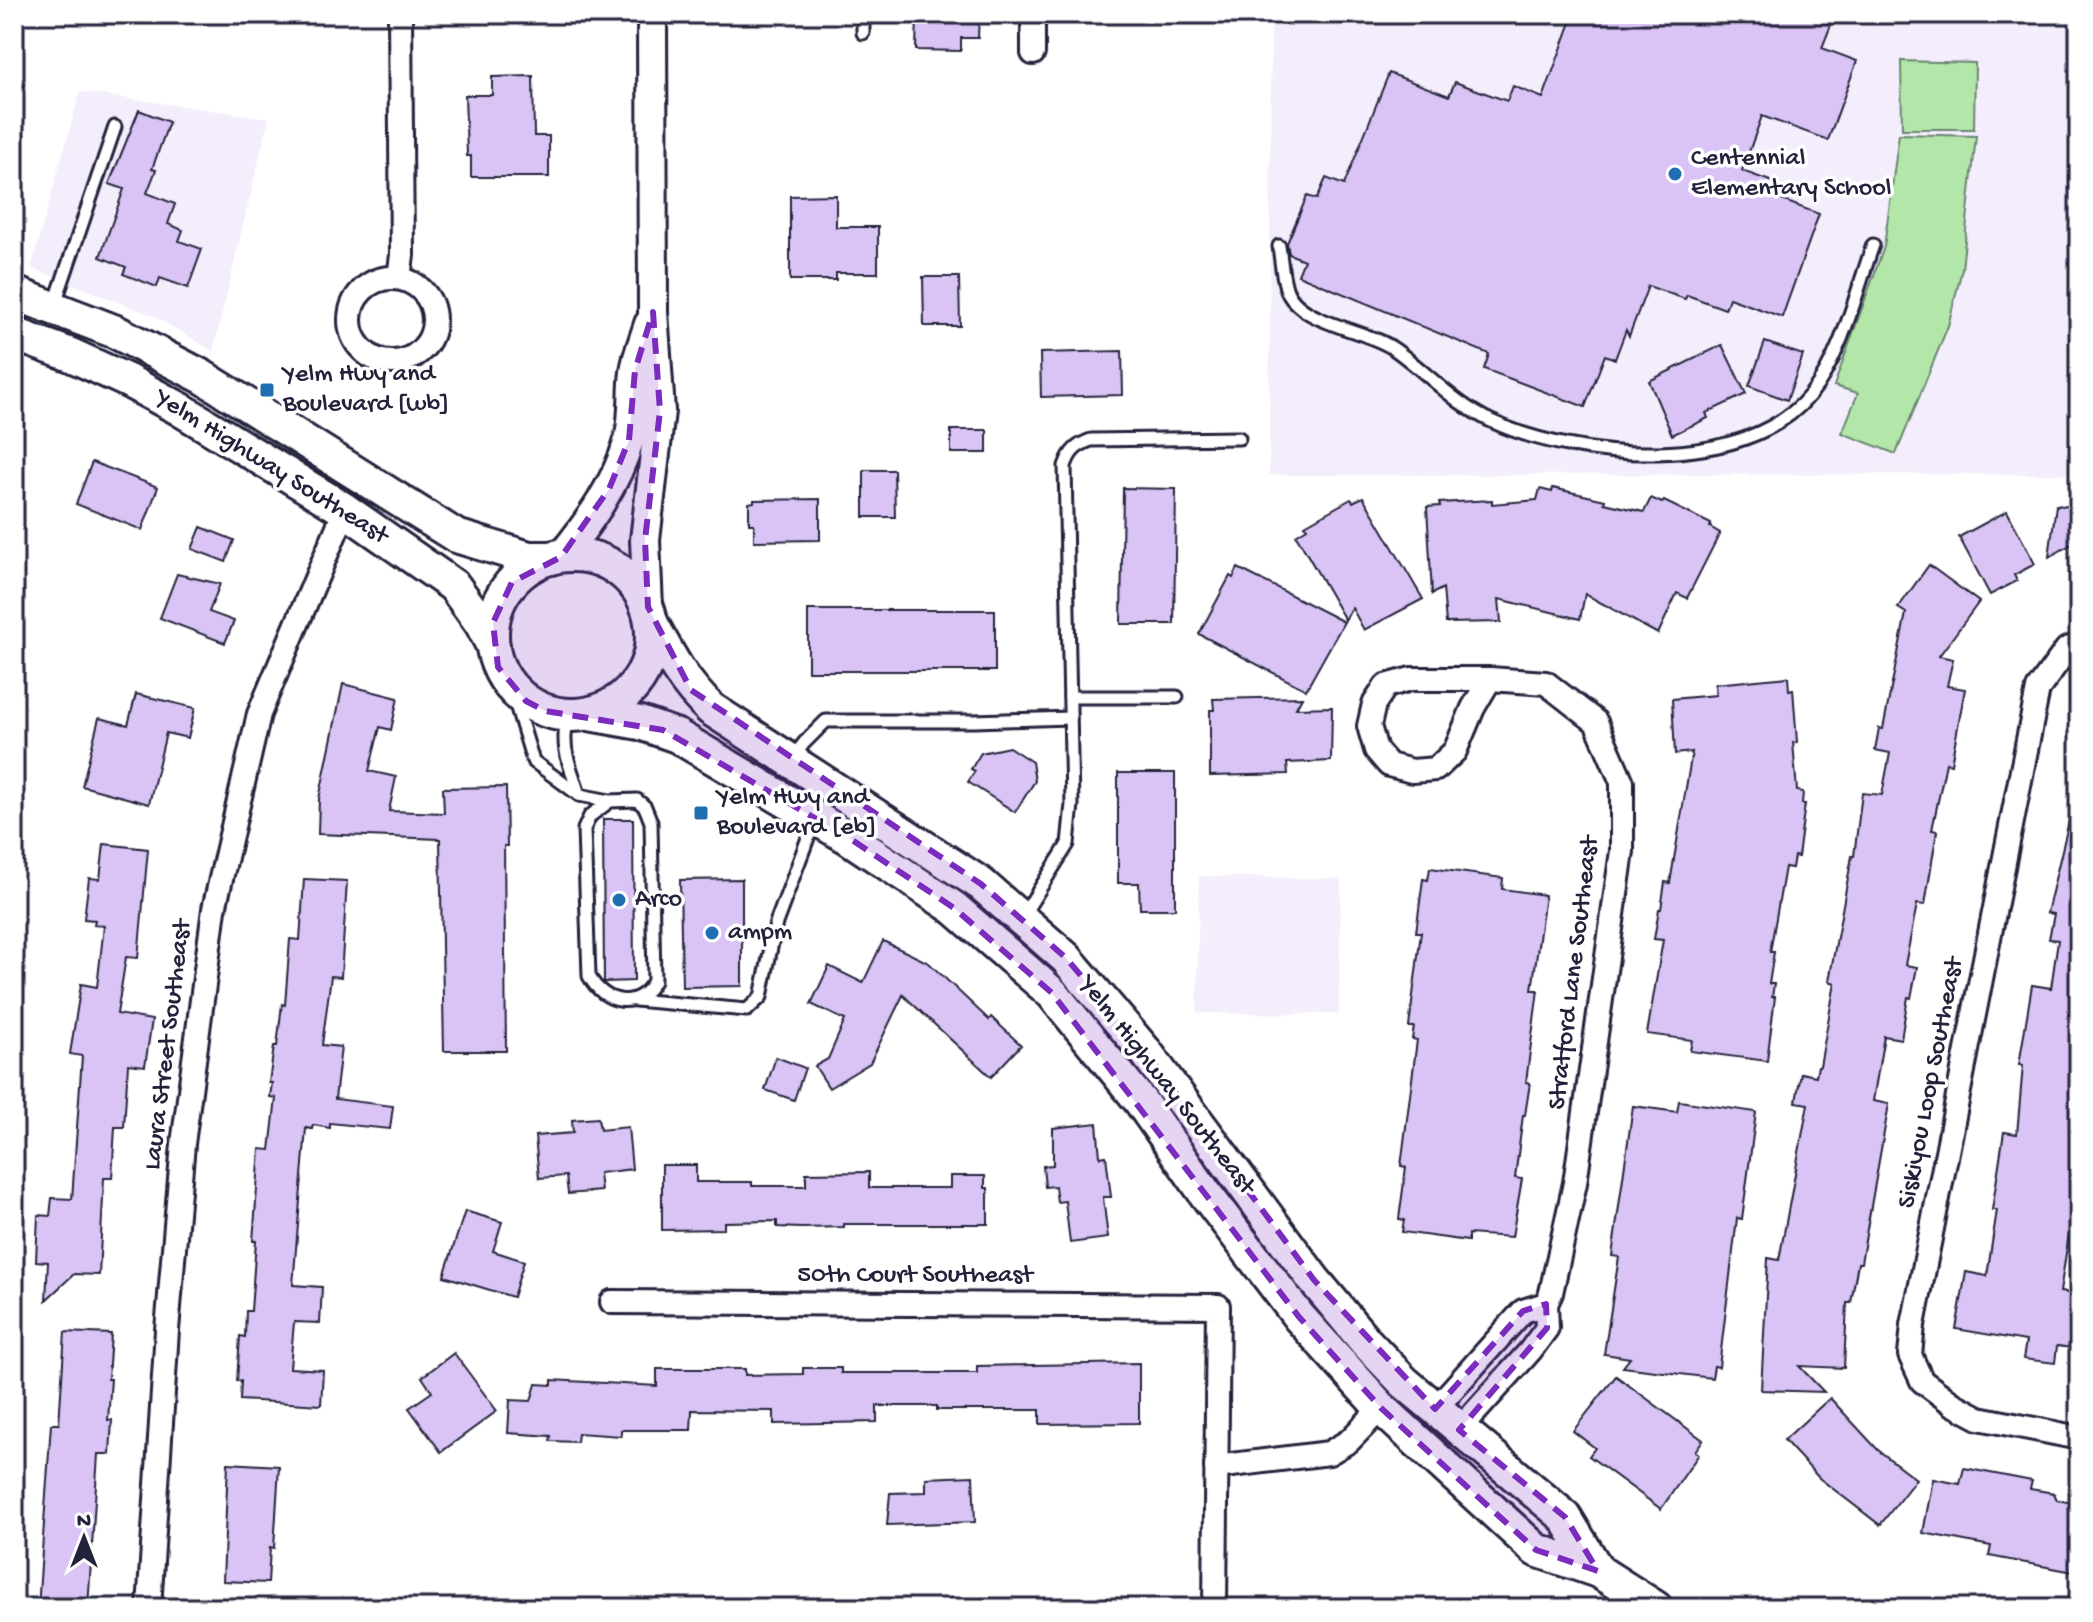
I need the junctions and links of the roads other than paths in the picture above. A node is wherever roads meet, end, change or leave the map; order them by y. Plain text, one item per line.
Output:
1 (400, 14) edge
2 (652, 14) edge
3 (863, 14) edge
4 (1033, 14) edge
5 (863, 33) dead end
6 (1033, 53) dead end
7 (115, 127) dead end
8 (1873, 245) dead end
9 (1279, 246) dead end
10 (399, 278) dead end
11 (14, 293) edge
12 (54, 307) junction
13 (653, 312) junction
14 (14, 334) edge
15 (1239, 438) dead end
16 (345, 510) junction
17 (556, 557) junction
18 (650, 615) junction
19 (2079, 645) edge
20 (493, 646) junction
21 (1490, 679) junction
22 (510, 685) junction
23 (1070, 697) junction
24 (1177, 697) dead end
25 (578, 714) junction
26 (1070, 718) junction
27 (791, 761) junction
28 (579, 795) junction
29 (610, 801) junction
30 (816, 818) junction
31 (1022, 918) junction
32 (633, 1000) junction
33 (612, 1302) dead end
34 (1546, 1304) junction
35 (1381, 1408) junction
36 (1447, 1419) junction
37 (2079, 1438) edge
38 (1216, 1467) junction
39 (1598, 1571) junction
40 (149, 1608) edge
41 (1215, 1608) edge
42 (1656, 1608) edge

1 - 10 street
2 - 13 street
3 - 5 lane
4 - 6 street
7 - 12 lane
8 - 9 lane
11 - 12 main road, Yelm Highway Southeast
12 - 17 main road, Yelm Highway Southeast
13 - 17 street
13 - 18 street
14 - 16 main road, Yelm Highway Southeast
15 - 23 lane
16 - 20 main road, Yelm Highway Southeast
16 - 40 street, Laura Street Southeast
17 - 18 main road
17 - 20 main road
18 - 25 main road
18 - 27 main road, Yelm Highway Southeast
19 - 37 street, Siskiyou Loop Southeast
20 - 22 main road
21 - 21 street, Stratford Lane Southeast
21 - 34 street, Stratford Lane Southeast
22 - 25 main road
22 - 28 lane
23 - 24 lane
23 - 26 lane
25 - 28 lane
25 - 30 main road, Yelm Highway Southeast
26 - 27 lane
26 - 31 lane
27 - 31 main road, Yelm Highway Southeast
28 - 29 lane
29 - 32 lane
29 - 32 lane
30 - 32 lane
30 - 35 main road, Yelm Highway Southeast
31 - 36 main road, Yelm Highway Southeast
33 - 38 street, 50th Court Southeast
34 - 36 street
34 - 36 street, Stratford Lane Southeast
35 - 38 street
35 - 39 main road, Yelm Highway Southeast
36 - 39 main road, Yelm Highway Southeast
38 - 41 street
39 - 42 main road, Yelm Highway Southeast

